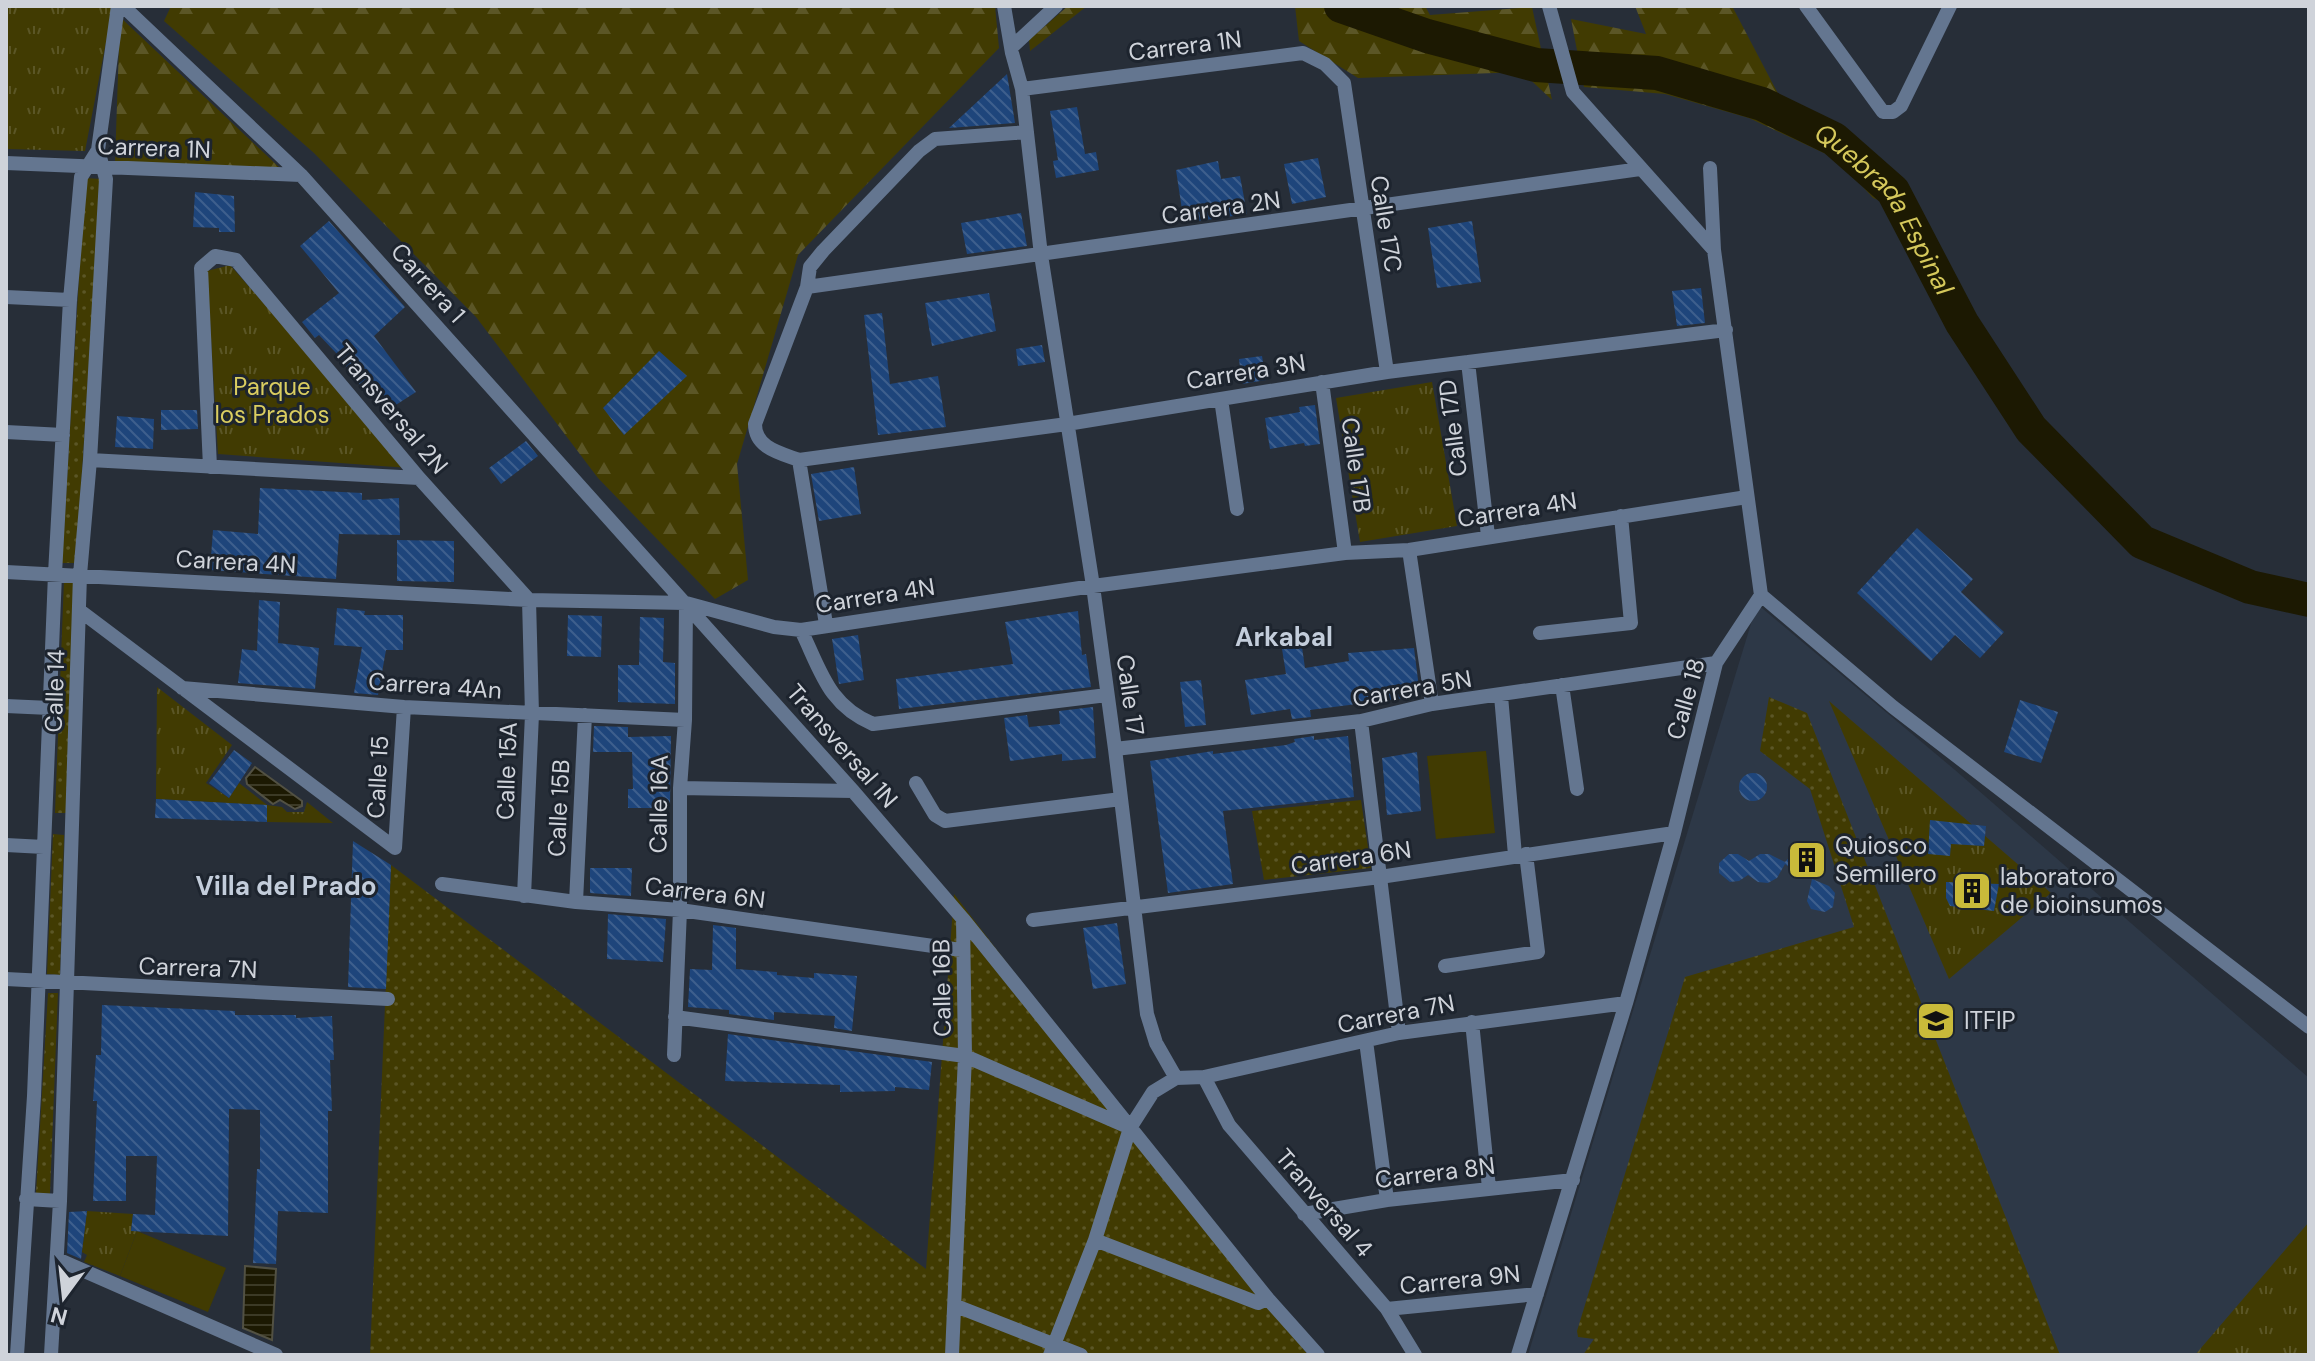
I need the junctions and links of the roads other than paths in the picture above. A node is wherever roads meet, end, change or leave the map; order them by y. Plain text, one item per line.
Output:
1 (120, 6) edge
2 (1004, 6) edge
3 (1056, 6) edge
4 (1549, 6) edge
5 (1806, 6) edge
6 (1950, 6) edge
7 (1012, 47) junction
8 (1344, 83) joint
9 (1022, 89) junction
10 (1027, 132) junction
11 (98, 150) junction
12 (6, 163) edge
13 (85, 167) junction
14 (104, 168) junction
15 (1710, 168) dead end
16 (1640, 169) junction
17 (301, 175) junction
18 (1361, 210) junction
19 (1714, 250) junction
20 (1041, 255) junction
21 (807, 287) junction
22 (6, 297) edge
23 (70, 300) junction
24 (1726, 330) junction
25 (1468, 362) junction
26 (1387, 372) junction
27 (1322, 382) junction
28 (1221, 399) junction
29 (1067, 424) junction
30 (6, 432) edge
31 (63, 435) junction
32 (90, 460) junction
33 (799, 460) junction
34 (210, 467) junction
35 (419, 478) junction
36 (1747, 497) junction
37 (1237, 509) dead end
38 (1621, 516) junction
39 (1488, 536) junction
40 (1409, 550) junction
41 (1345, 553) junction
42 (6, 572) edge
43 (55, 574) junction
44 (80, 575) junction
45 (1093, 586) junction
46 (1761, 595) junction
47 (529, 600) junction
48 (686, 603) junction
49 (79, 610) junction
50 (826, 624) junction
51 (801, 630) junction
52 (1540, 633) dead end
53 (1716, 663) junction
54 (1562, 685) junction
55 (182, 688) junction
56 (1107, 695) junction
57 (1501, 696) junction
58 (1432, 704) junction
59 (6, 706) edge
60 (404, 707) junction
61 (50, 708) junction
62 (532, 714) junction
63 (585, 715) junction
64 (685, 720) junction
65 (1361, 721) junction
66 (1115, 749) junction
67 (916, 783) dead end
68 (680, 788) junction
69 (1577, 789) dead end
70 (853, 791) junction
71 (1121, 799) junction
72 (1674, 833) junction
73 (6, 845) edge
74 (44, 847) junction
75 (1521, 854) junction
76 (1380, 877) junction
77 (442, 884) dead end
78 (524, 896) junction
79 (576, 902) junction
80 (680, 910) junction
81 (1135, 910) junction
82 (963, 919) junction
83 (1033, 920) dead end
84 (961, 950) junction
85 (1445, 966) dead end
86 (6, 979) edge
87 (39, 981) junction
88 (67, 983) junction
89 (388, 999) dead end
90 (1626, 1003) junction
91 (675, 1017) junction
92 (1472, 1022) junction
93 (2309, 1027) edge
94 (1399, 1033) junction
95 (1366, 1041) junction
96 (674, 1055) dead end
97 (965, 1056) junction
98 (1204, 1077) junction
99 (1176, 1078) junction
100 (1130, 1128) junction
101 (1573, 1180) junction
102 (1489, 1188) junction
103 (26, 1199) junction
104 (1387, 1200) junction
105 (60, 1201) junction
106 (1304, 1214) junction
107 (1095, 1240) junction
108 (57, 1259) junction
109 (1537, 1294) junction
110 (1268, 1299) junction
111 (956, 1306) junction
112 (1387, 1309) junction
113 (1052, 1350) edge
114 (17, 1355) edge
115 (51, 1355) edge
116 (276, 1355) edge
117 (952, 1355) edge
118 (1081, 1355) edge
119 (1318, 1355) edge
120 (1415, 1355) edge
121 (1518, 1355) edge

1 - 11 street, Calle 14
1 - 17 street, Carrera 1
2 - 7 street, Calle 17
3 - 7 street
4 - 16 street
5 - 6 street
7 - 9 street, Calle 17
8 - 9 street, Carrera 1N
8 - 18 street, Calle 17C
9 - 10 street, Calle 17
10 - 20 street, Calle 17
10 - 21 street
11 - 13 street, Calle 14
11 - 14 street, Calle 14
12 - 13 street, Carrera 1N
13 - 14 street, Carrera 1N
13 - 23 street, Calle 14
14 - 17 street, Carrera 1N
14 - 32 street, Calle 14
15 - 19 street
16 - 18 street, Carrera 2N
16 - 19 street
17 - 48 street, Carrera 1
18 - 20 street, Carrera 2N
18 - 26 street, Calle 17C
19 - 24 street
20 - 21 street, Carrera 2N
20 - 29 street, Calle 17
21 - 33 street, Carrera 3N
22 - 23 street
23 - 31 street, Calle 14
24 - 25 street, Carrera 3N
24 - 36 street
25 - 26 street, Carrera 3N
25 - 39 street, Calle 17D
26 - 27 street, Carrera 3N
27 - 28 street, Carrera 3N
27 - 41 street, Calle 17B
28 - 29 street, Carrera 3N
28 - 37 street
29 - 33 street, Carrera 3N
29 - 45 street, Calle 17
30 - 31 street
31 - 43 street, Calle 14
32 - 34 street
32 - 44 street, Calle 14
33 - 50 street
34 - 35 street
34 - 35 street, Transversal 2N
35 - 47 street, Transversal 2N
36 - 38 street, Carrera 4N
36 - 46 street
38 - 39 street, Carrera 4N
38 - 52 street
39 - 40 street, Carrera 4N
40 - 41 street, Carrera 4N
40 - 58 street
41 - 45 street, Carrera 4N
42 - 43 street, Carrera 4N
43 - 44 street, Carrera 4N
43 - 61 street, Calle 14
44 - 47 street, Carrera 4N
44 - 49 street, Calle 14
45 - 50 street, Carrera 4N
45 - 56 street, Calle 17
46 - 53 street, Calle 18
46 - 93 street
47 - 48 street, Carrera 4N
47 - 62 street, Calle 15A
48 - 51 street, Carrera 4N
48 - 64 street, Calle 16A
48 - 70 street, Transversal 1N
49 - 55 street
49 - 88 street, Calle 14
50 - 51 street, Carrera 4N
51 - 56 street
53 - 54 street, Carrera 5N
53 - 72 street, Calle 18
54 - 57 street, Carrera 5N
54 - 69 street
55 - 60 street, Carrera 4An
55 - 60 street, Calle 15
56 - 66 street, Calle 17
57 - 58 street, Carrera 5N
57 - 75 street
58 - 65 street, Carrera 5N
59 - 61 street
60 - 62 street, Carrera 4An
61 - 74 street, Calle 14
62 - 63 street, Carrera 4An
62 - 78 street, Calle 15A
63 - 64 street, Carrera 4An
63 - 79 street, Calle 15B
64 - 68 street, Calle 16A
65 - 66 street, Carrera 5N
65 - 76 street
66 - 71 street, Calle 17
67 - 71 street
68 - 70 street
68 - 80 street, Calle 16A
70 - 82 street, Transversal 1N
71 - 81 street, Calle 17
72 - 75 street, Carrera 6N
72 - 90 street, Calle 18
73 - 74 street
74 - 87 street, Calle 14
75 - 76 street, Carrera 6N
75 - 85 street
76 - 81 street, Carrera 6N
76 - 94 street
77 - 78 street, Carrera 6N
78 - 79 street, Carrera 6N
79 - 80 street, Carrera 6N
80 - 84 street, Carrera 6N
80 - 91 street, Calle 16A
81 - 83 street, Carrera 6N
81 - 99 street, Calle 17
82 - 84 street, Calle 16B
82 - 100 street, Transversal 1N
84 - 97 street, Calle 16B
86 - 87 street, Carrera 7N
87 - 88 street, Carrera 7N
87 - 103 street, Calle 14
88 - 89 street, Carrera 7N
88 - 105 street, Calle 14
90 - 92 street, Carrera 7N
90 - 101 street, Calle 18
91 - 96 street, Calle 16A
91 - 97 street
92 - 94 street, Carrera 7N
92 - 102 street
94 - 95 street, Carrera 7N
95 - 98 street, Carrera 7N
95 - 104 street
97 - 100 street
97 - 111 street, Calle 16B
98 - 99 street, Carrera 7N
98 - 106 street, Tranversal 4
99 - 100 street
100 - 107 street
100 - 110 street
101 - 102 street, Carrera 8N
101 - 109 street, Calle 18
102 - 104 street, Carrera 8N
103 - 105 street
103 - 114 street, Calle 14
104 - 106 street, Carrera 8N
105 - 108 street, Calle 14
106 - 112 street, Tranversal 4
107 - 110 street
107 - 113 street
108 - 115 street, Calle 14
108 - 116 street
109 - 112 street, Carrera 9N
109 - 121 street, Calle 18
110 - 119 street
111 - 113 street
111 - 117 street, Calle 16B
112 - 120 street, Tranversal 4
113 - 118 street

